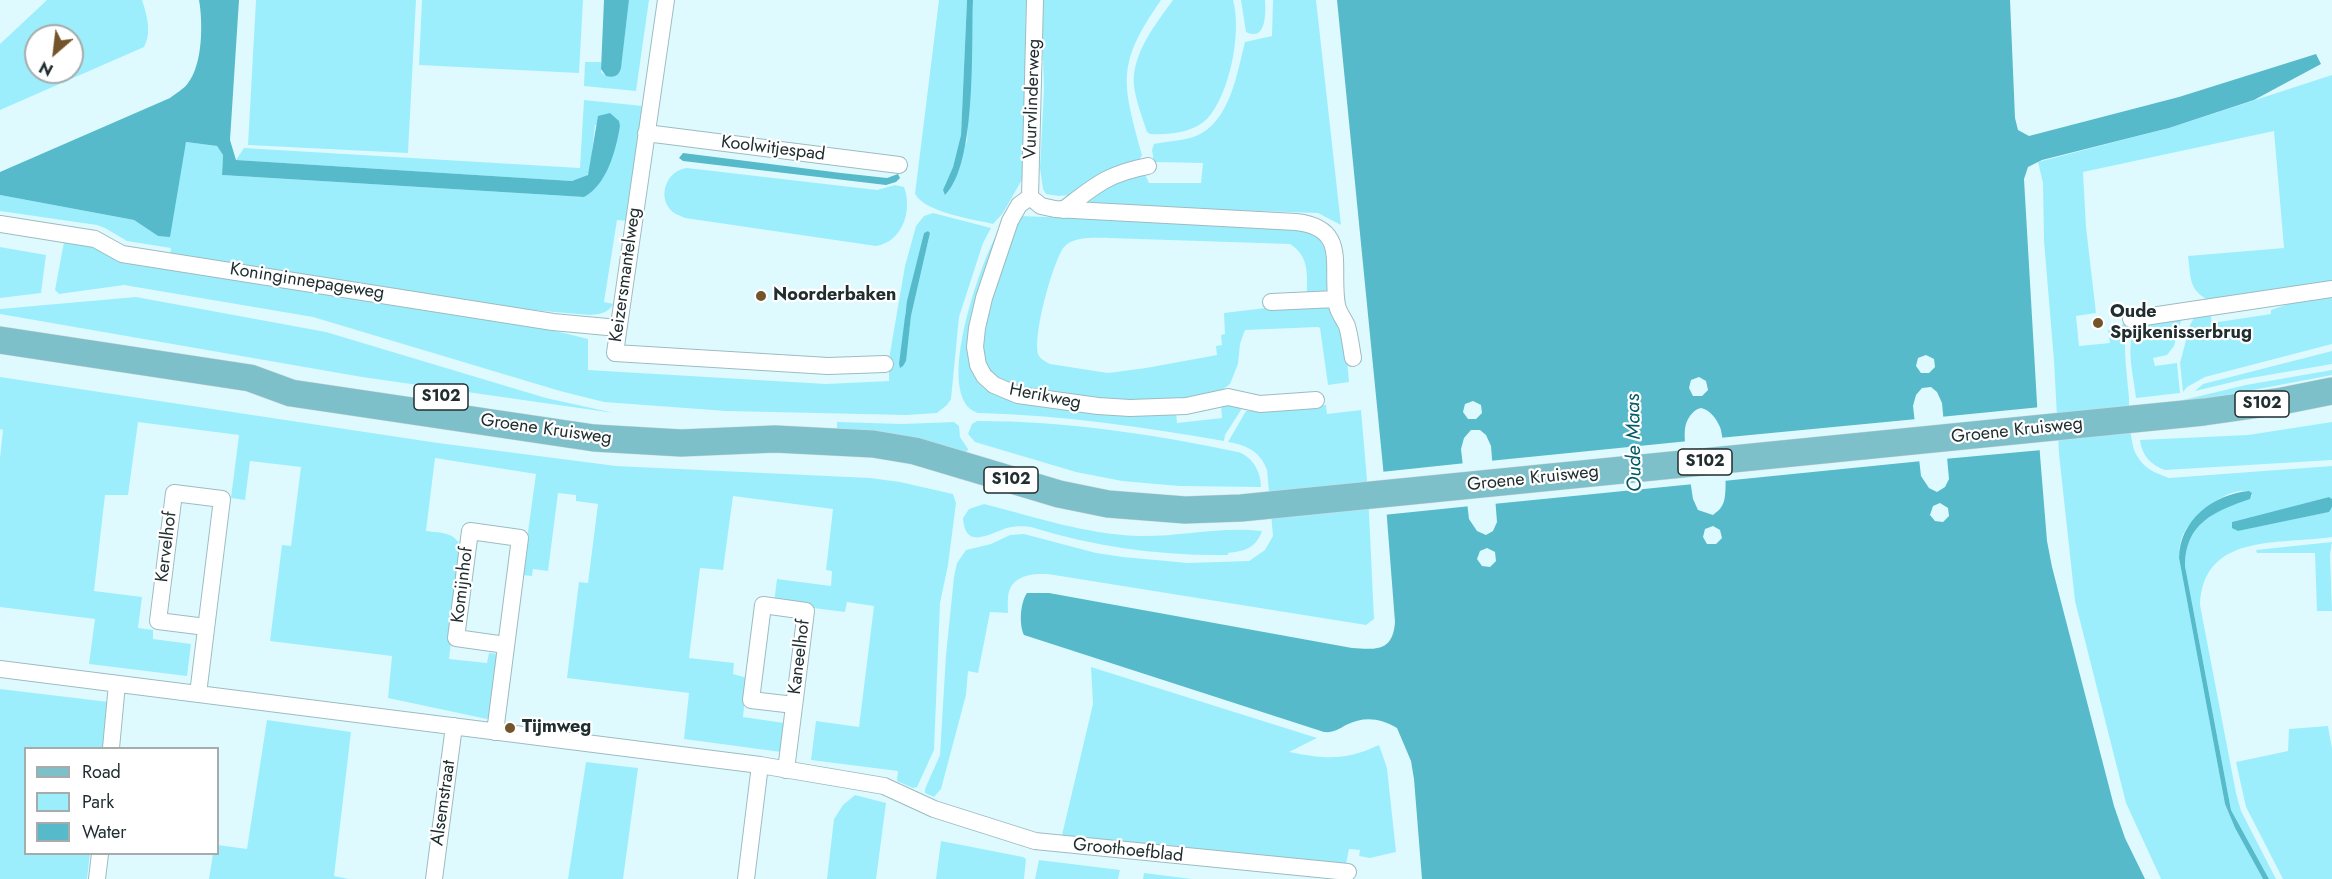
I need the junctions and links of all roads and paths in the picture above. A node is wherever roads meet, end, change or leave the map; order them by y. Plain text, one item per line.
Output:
1 (666, 0) edge
2 (1035, 0) edge
3 (646, 133) junction
4 (899, 165) dead end
5 (1148, 166) dead end
6 (1030, 197) junction
7 (1064, 210) junction
8 (0, 224) edge
9 (2332, 289) edge
10 (1336, 299) junction
11 (1270, 302) dead end
12 (2131, 319) dead end
13 (618, 327) junction
14 (0, 340) edge
15 (1353, 358) dead end
16 (885, 364) dead end
17 (2332, 391) edge
18 (1316, 400) dead end
19 (206, 627) junction
20 (506, 645) junction
21 (0, 669) edge
22 (117, 684) junction
23 (198, 694) junction
24 (794, 705) junction
25 (454, 726) junction
26 (495, 732) junction
27 (111, 747) edge
28 (760, 765) junction
29 (786, 770) junction
30 (100, 855) edge
31 (1348, 872) dead end
32 (97, 879) edge
33 (434, 879) edge
34 (747, 879) edge

1 - 3 street, Keizersmantelweg
2 - 6 street, Vuurvlinderweg
3 - 4 street, Koolwitjespad
3 - 13 street, Keizersmantelweg
5 - 7 street
6 - 7 street
6 - 18 street, Herikweg
7 - 10 street
8 - 13 street, Koninginnepageweg
9 - 12 street
10 - 11 street
10 - 15 street
13 - 16 street, Keizersmantelweg
14 - 17 main road, Groene Kruisweg / S102
19 - 19 street, Kervelhof
19 - 23 street, Kervelhof
20 - 20 street, Komijnhof
20 - 26 street, Komijnhof
21 - 22 street
22 - 23 street
22 - 27 street
23 - 25 street
24 - 24 street, Kaneelhof
24 - 29 street, Kaneelhof
25 - 26 street
25 - 33 street, Alsemstraat
26 - 28 street
28 - 29 street
28 - 34 street
29 - 31 street, Groothoefblad
30 - 32 street

